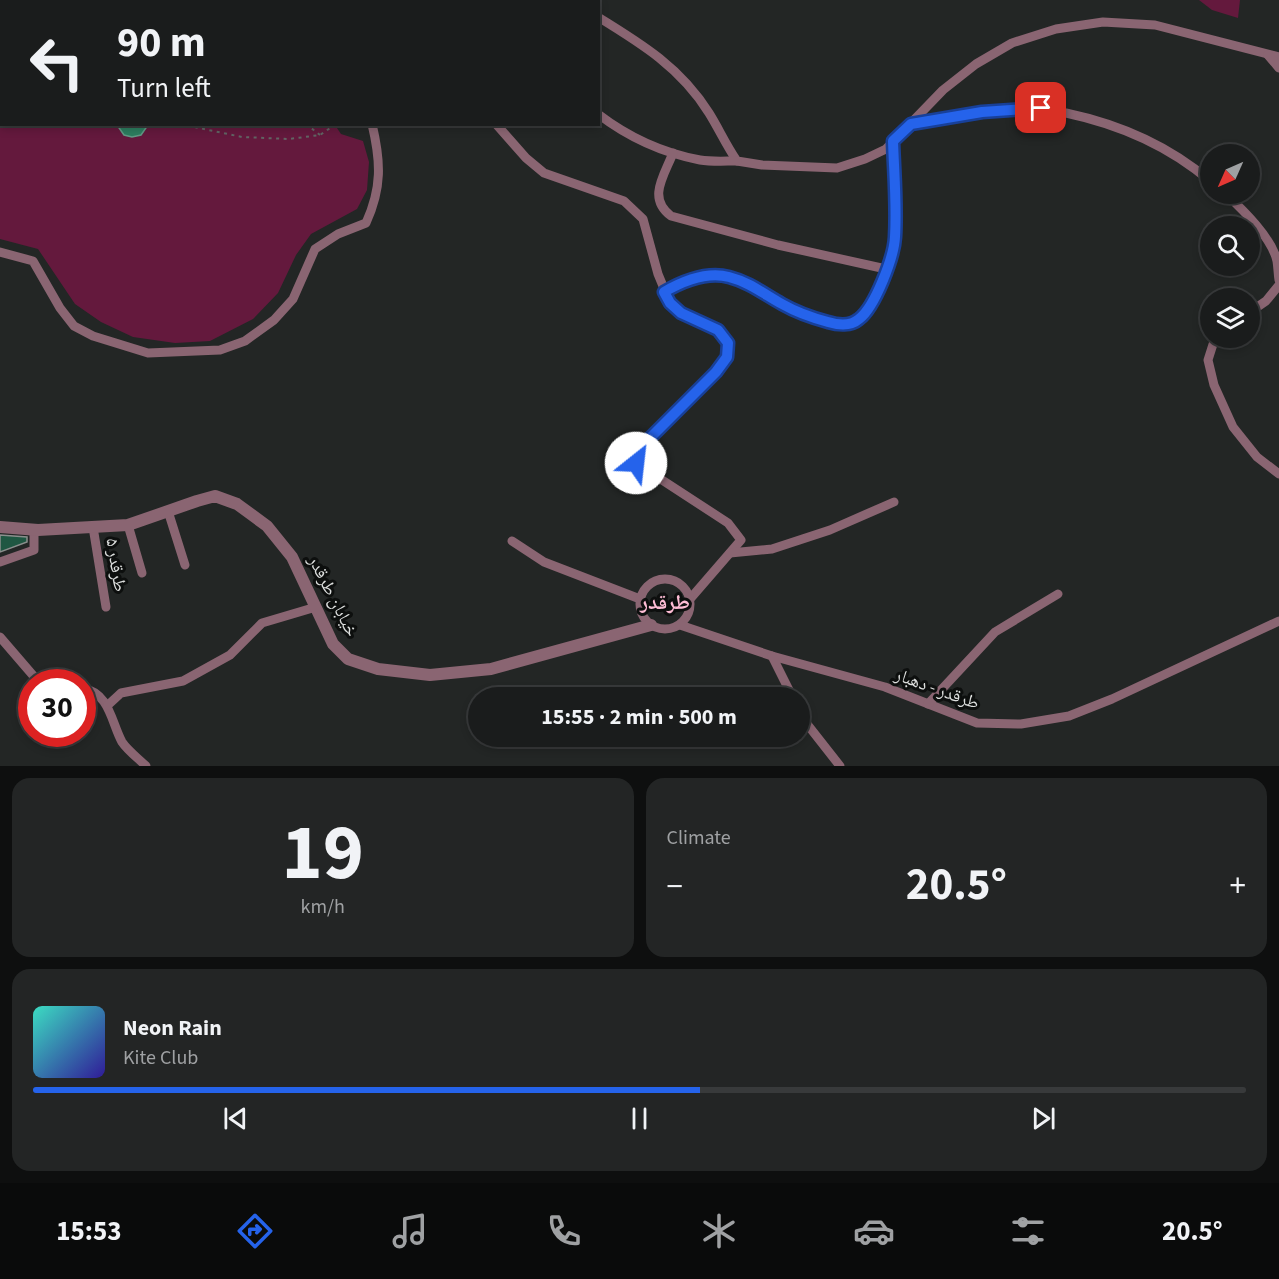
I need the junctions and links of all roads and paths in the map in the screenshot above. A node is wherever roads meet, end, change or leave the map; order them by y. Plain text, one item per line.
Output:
1 (600, 18) edge
2 (1268, 55) junction
3 (1279, 57) edge
4 (1279, 68) edge
5 (600, 115) edge
6 (911, 124) junction
7 (190, 126) edge
8 (309, 126) edge
9 (333, 126) edge
10 (372, 126) edge
11 (498, 126) edge
12 (320, 135) junction
13 (893, 141) junction
14 (673, 153) junction
15 (737, 161) junction
16 (1200, 172) edge
17 (1236, 204) edge
18 (0, 252) edge
19 (886, 269) junction
20 (1279, 280) edge
21 (1279, 285) edge
22 (664, 292) junction
23 (1260, 305) edge
24 (1212, 348) edge
25 (1279, 474) edge
26 (894, 501) dead end
27 (168, 511) junction
28 (128, 525) junction
29 (0, 527) edge
30 (93, 527) junction
31 (34, 530) junction
32 (512, 541) dead end
33 (730, 553) junction
34 (0, 562) edge
35 (185, 566) dead end
36 (142, 573) dead end
37 (1058, 594) dead end
38 (640, 599) junction
39 (690, 599) junction
40 (106, 607) dead end
41 (316, 607) junction
42 (1279, 621) edge
43 (651, 625) junction
44 (680, 625) junction
45 (0, 637) edge
46 (772, 656) junction
47 (28, 669) edge
48 (788, 687) edge
49 (96, 694) edge
50 (928, 704) junction
51 (108, 705) junction
52 (810, 728) edge
53 (146, 766) edge
54 (840, 766) edge

1 - 15 street
2 - 3 street
2 - 4 street
2 - 6 street
5 - 14 street
6 - 13 street
6 - 16 street
7 - 12 path
8 - 12 path
9 - 12 path
10 - 18 street
11 - 22 street
13 - 15 street
13 - 19 street
14 - 15 street
14 - 19 street
17 - 20 street
19 - 22 street
21 - 23 street
22 - 33 street
24 - 25 street
26 - 33 street
27 - 28 street, خیابان طرقدر
27 - 35 street
27 - 41 street, خیابان طرقدر
28 - 30 street, خیابان طرقدر
28 - 36 street
29 - 31 street, خیابان طرقدر
30 - 31 street, خیابان طرقدر
30 - 40 street, طرقدر ۵
31 - 34 street
32 - 38 street
33 - 39 street
37 - 50 street
38 - 39 street
38 - 43 street
39 - 44 street
41 - 43 street, خیابان طرقدر
41 - 51 street
42 - 50 street, طرقدر - دهبار
43 - 44 street
44 - 46 street, طرقدر - دهبار
45 - 47 street
46 - 48 street
46 - 50 street, طرقدر - دهبار
49 - 51 street
51 - 53 street
52 - 54 street

